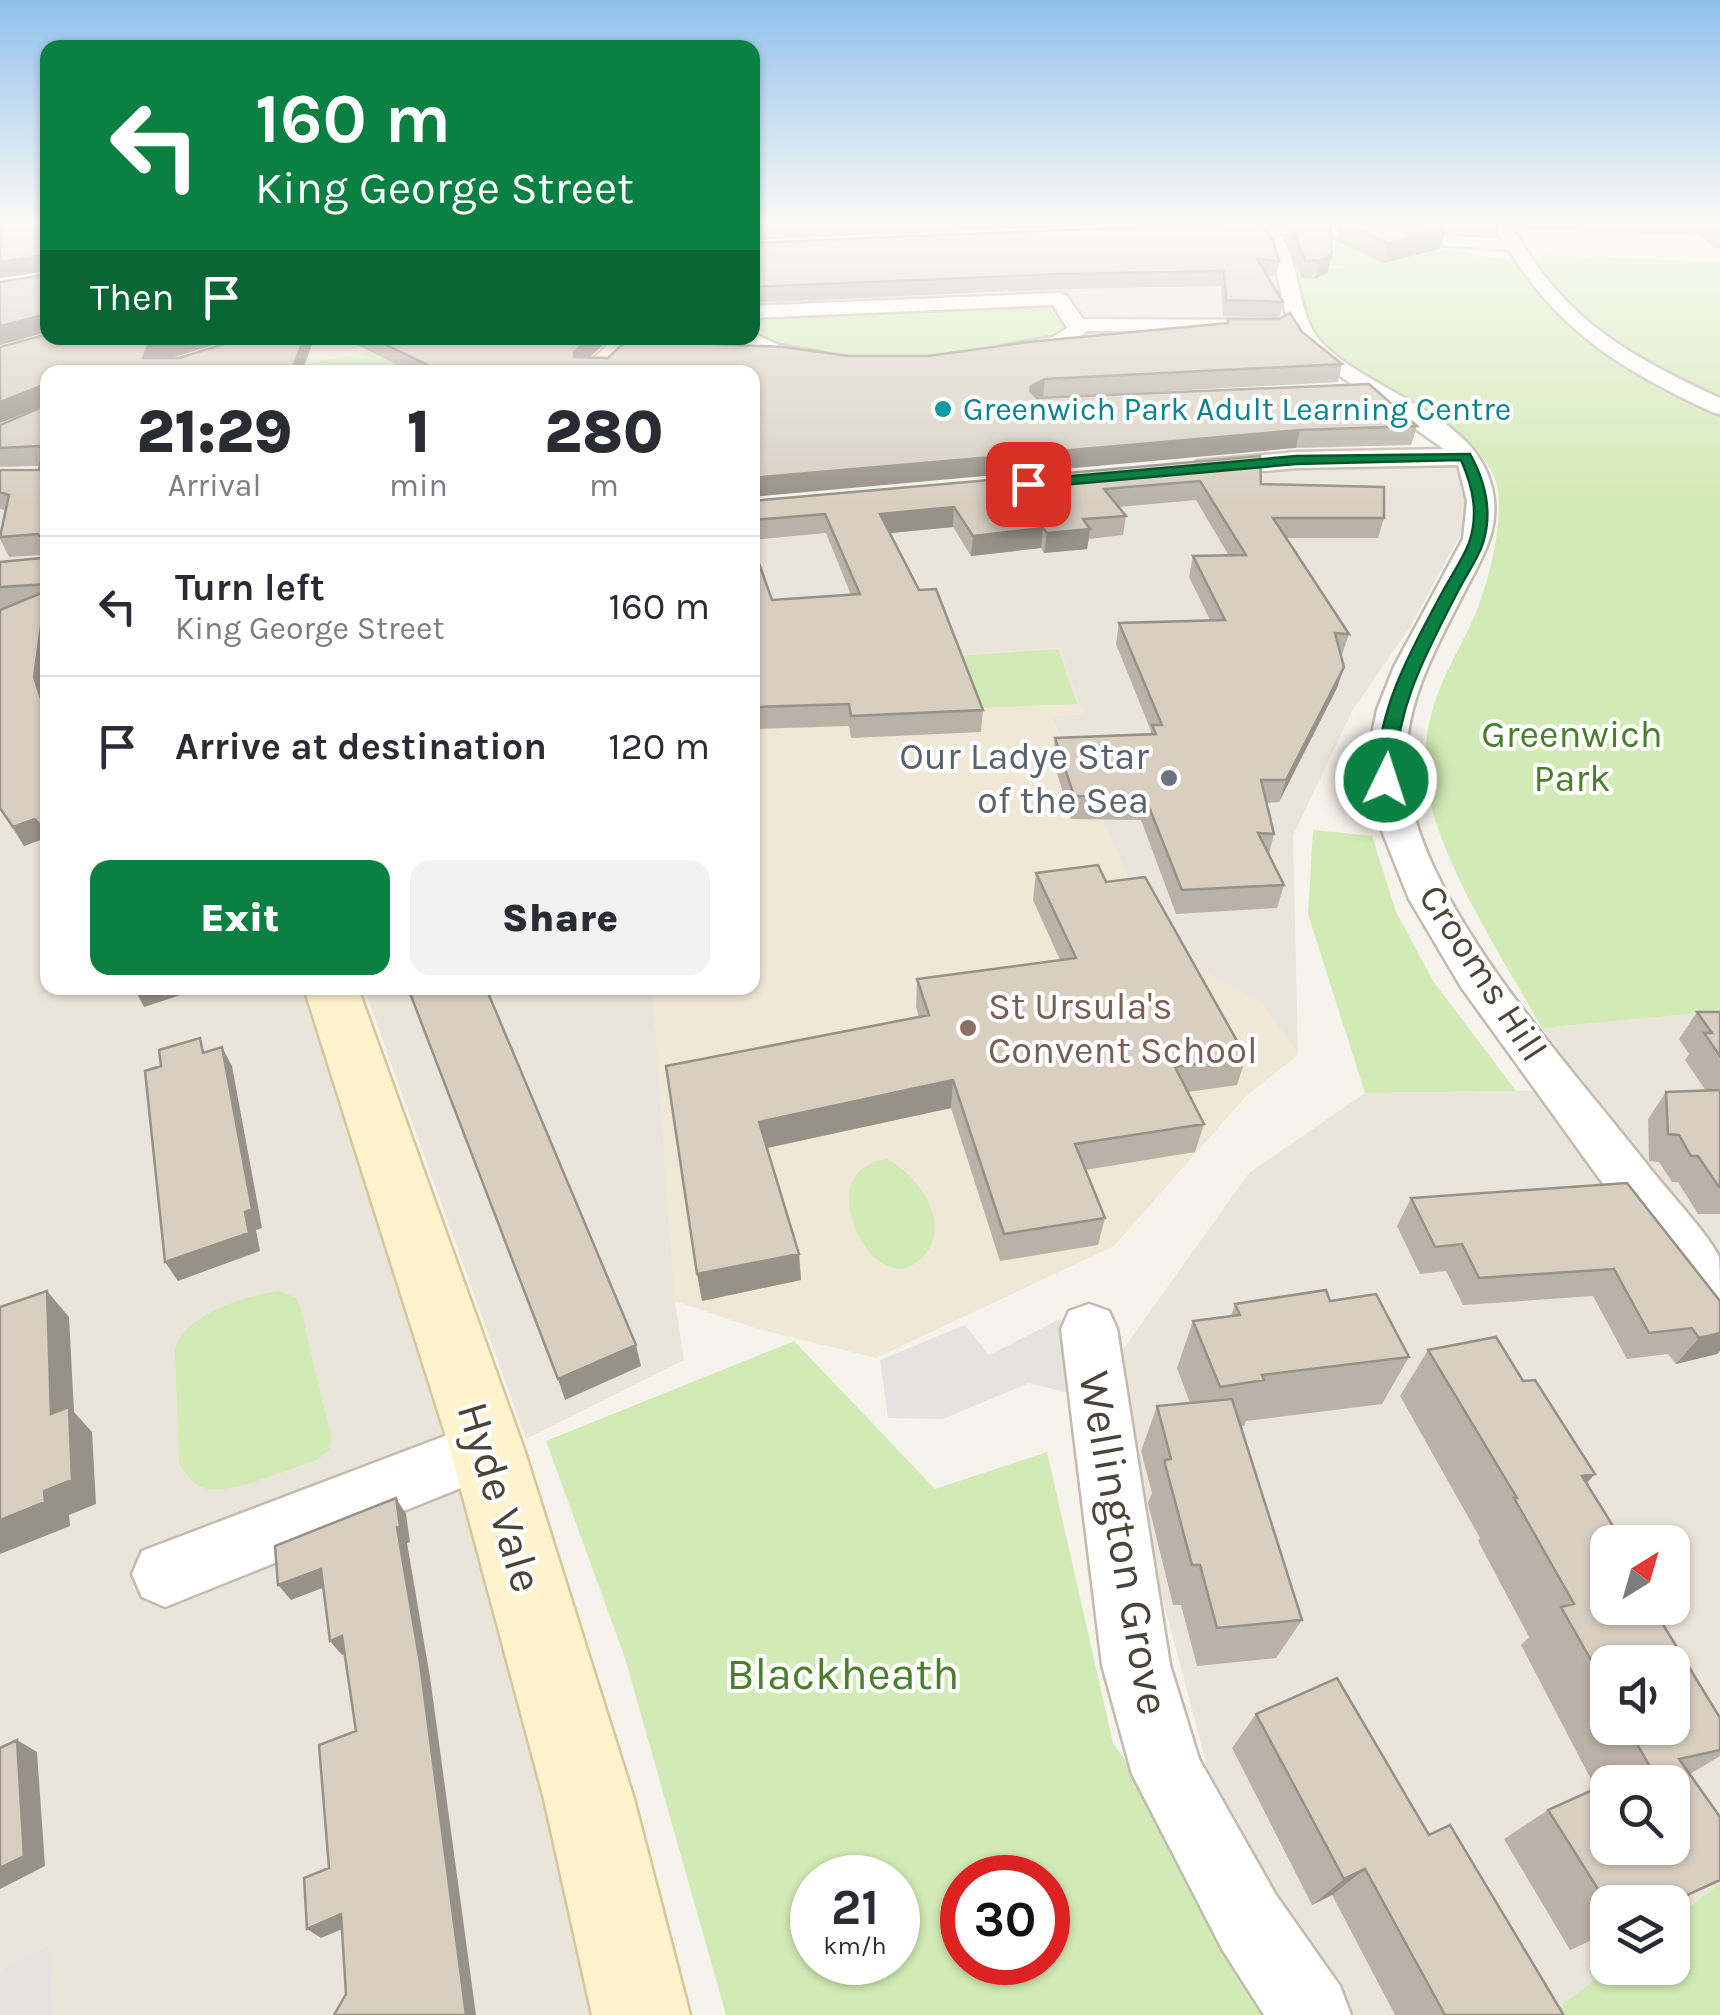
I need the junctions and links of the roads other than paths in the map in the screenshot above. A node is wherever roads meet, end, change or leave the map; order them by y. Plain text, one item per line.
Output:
1 (1070, 316) edge
2 (1295, 316) edge
3 (1571, 316) edge
4 (1077, 325) junction
5 (1274, 326) edge
6 (760, 344) edge
7 (622, 345) edge
8 (979, 356) edge
9 (834, 360) edge
10 (604, 365) edge
11 (1374, 392) junction
12 (1338, 394) edge
13 (1720, 407) edge
14 (1465, 456) junction
15 (1170, 471) edge
16 (332, 995) edge
17 (1720, 1302) edge
18 (1089, 1329) dead end
19 (488, 1449) junction
20 (166, 1574) dead end
21 (641, 2015) edge
22 (1312, 2015) edge

1 - 4 street
2 - 11 street
3 - 13 street
4 - 5 street
4 - 8 street
6 - 9 street
7 - 10 main road
11 - 12 street
11 - 14 street
14 - 15 street
14 - 17 street, Crooms Hill
16 - 19 main road, Hyde Vale
18 - 22 street, Wellington Grove
19 - 20 street
19 - 21 main road, Hyde Vale

